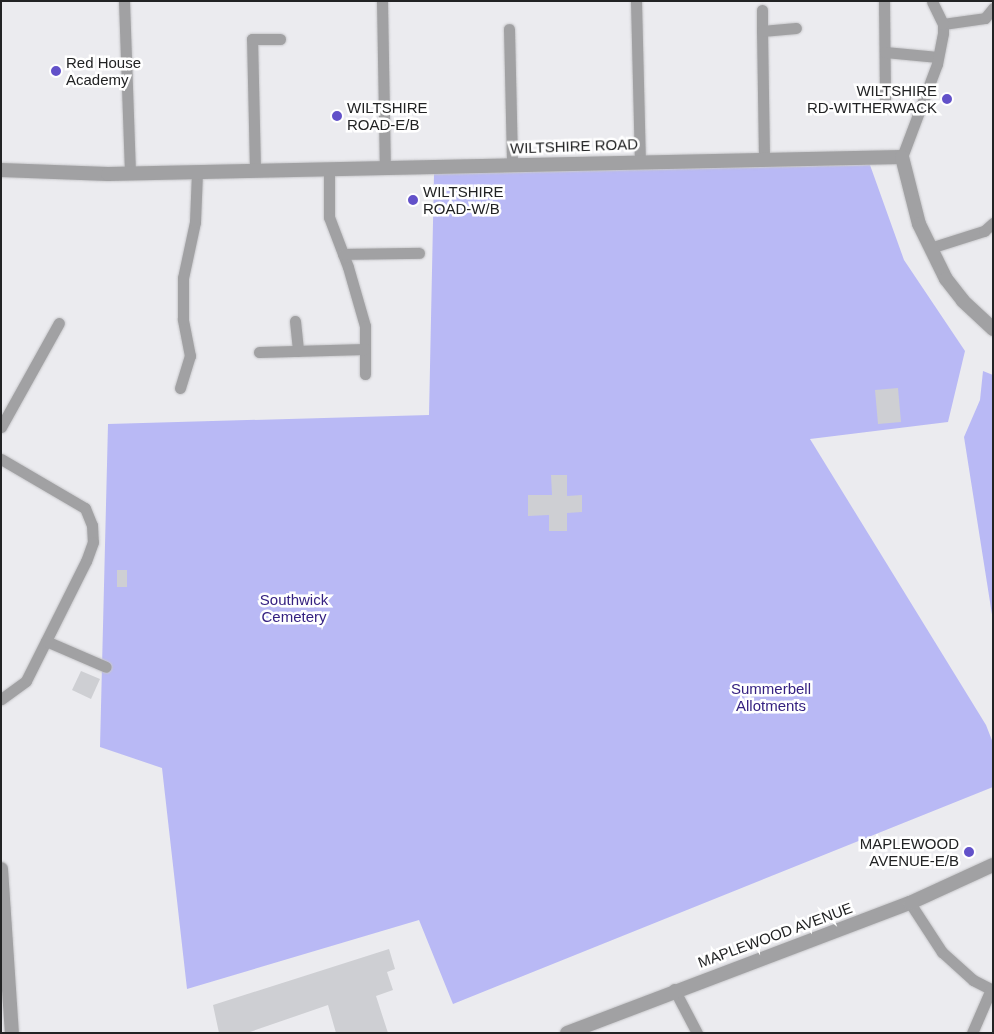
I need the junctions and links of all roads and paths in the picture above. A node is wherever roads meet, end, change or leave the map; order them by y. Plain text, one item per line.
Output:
1 (124, 1) edge
2 (382, 1) edge
3 (636, 1) edge
4 (884, 1) edge
5 (932, 1) edge
6 (993, 8) edge
7 (762, 10) dead end
8 (943, 24) junction
9 (796, 28) dead end
10 (509, 29) dead end
11 (762, 31) junction
12 (280, 39) dead end
13 (886, 52) junction
14 (938, 57) junction
15 (885, 106) dead end
16 (764, 157) junction
17 (902, 157) junction
18 (640, 160) junction
19 (512, 165) junction
20 (385, 167) junction
21 (255, 169) junction
22 (329, 169) junction
23 (1, 170) edge
24 (130, 172) junction
25 (196, 172) junction
26 (993, 224) edge
27 (930, 248) junction
28 (419, 253) dead end
29 (343, 254) junction
30 (295, 321) dead end
31 (59, 323) dead end
32 (993, 330) edge
33 (365, 349) junction
34 (298, 350) junction
35 (258, 352) dead end
36 (365, 374) dead end
37 (180, 388) dead end
38 (1, 427) edge
39 (1, 459) edge
40 (46, 641) junction
41 (106, 666) dead end
42 (1, 699) edge
43 (993, 865) edge
44 (1, 869) edge
45 (910, 903) junction
46 (674, 989) junction
47 (992, 989) edge
48 (12, 1033) edge
49 (566, 1033) edge
50 (697, 1033) edge
51 (972, 1033) edge

1 - 24 street
2 - 20 street
3 - 18 street
4 - 13 street
5 - 8 street
6 - 8 street
7 - 11 street
8 - 14 street
9 - 11 street
10 - 19 street
11 - 16 street
12 - 21 street
13 - 14 street
13 - 15 street
14 - 17 street
16 - 17 street, WILTSHIRE ROAD
16 - 18 street, WILTSHIRE ROAD
17 - 27 street
18 - 19 street, WILTSHIRE ROAD
19 - 20 street, WILTSHIRE ROAD
20 - 22 street, WILTSHIRE ROAD
21 - 22 street, WILTSHIRE ROAD
21 - 25 street, WILTSHIRE ROAD
22 - 29 street
23 - 24 street, WILTSHIRE ROAD
24 - 25 street, WILTSHIRE ROAD
25 - 37 street
26 - 27 street
27 - 32 street
28 - 29 street
29 - 33 street
30 - 34 street
31 - 38 street
33 - 34 street
33 - 36 street
34 - 35 street
39 - 40 street
40 - 41 street
40 - 42 street
43 - 45 street, MAPLEWOOD AVENUE
44 - 48 street
45 - 46 street, MAPLEWOOD AVENUE
45 - 47 street
46 - 49 street, MAPLEWOOD AVENUE
46 - 50 street
47 - 51 street

